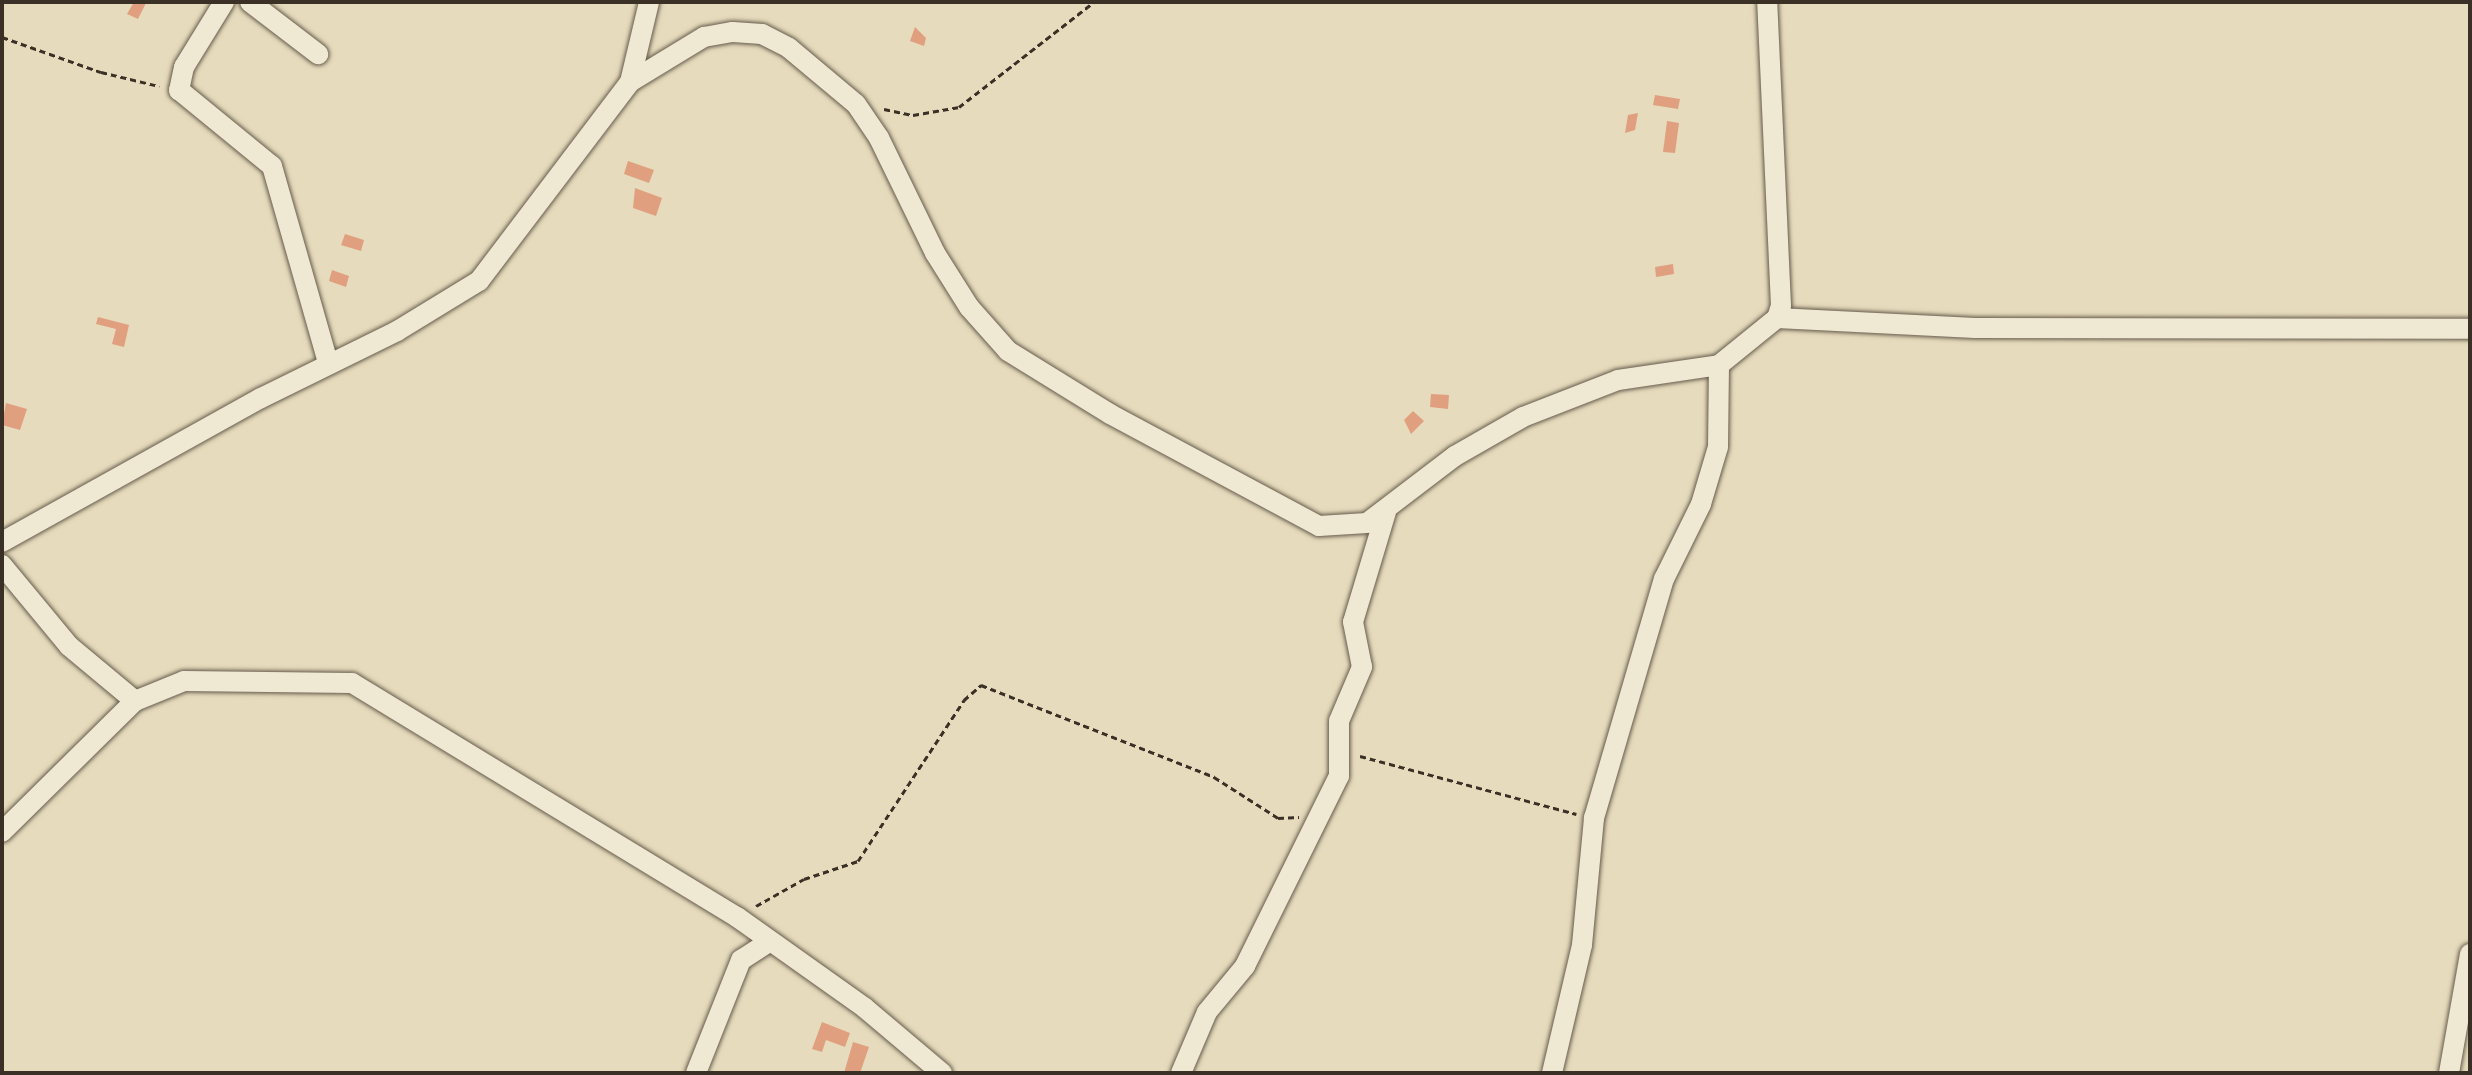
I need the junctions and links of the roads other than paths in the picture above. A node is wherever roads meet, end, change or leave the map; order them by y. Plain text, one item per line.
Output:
1 (224, 2) edge
2 (250, 2) edge
3 (649, 2) edge
4 (1767, 2) edge
5 (318, 54) dead end
6 (630, 82) junction
7 (1777, 318) junction
8 (2470, 329) edge
9 (328, 362) junction
10 (1719, 365) junction
11 (1386, 512) junction
12 (2, 542) edge
13 (2, 565) edge
14 (135, 701) junction
15 (2, 832) edge
16 (769, 942) junction
17 (2470, 954) edge
18 (696, 1073) edge
19 (942, 1073) edge
20 (1181, 1073) edge
21 (1552, 1073) edge
22 (2449, 1073) edge

1 - 9 street
2 - 5 street
3 - 6 street
4 - 7 street
6 - 9 street
6 - 11 street
7 - 8 street
7 - 10 street
9 - 12 street
10 - 11 street
10 - 21 street
11 - 20 street
13 - 14 street
14 - 15 street
14 - 16 street
16 - 18 street
16 - 19 street
17 - 22 street

